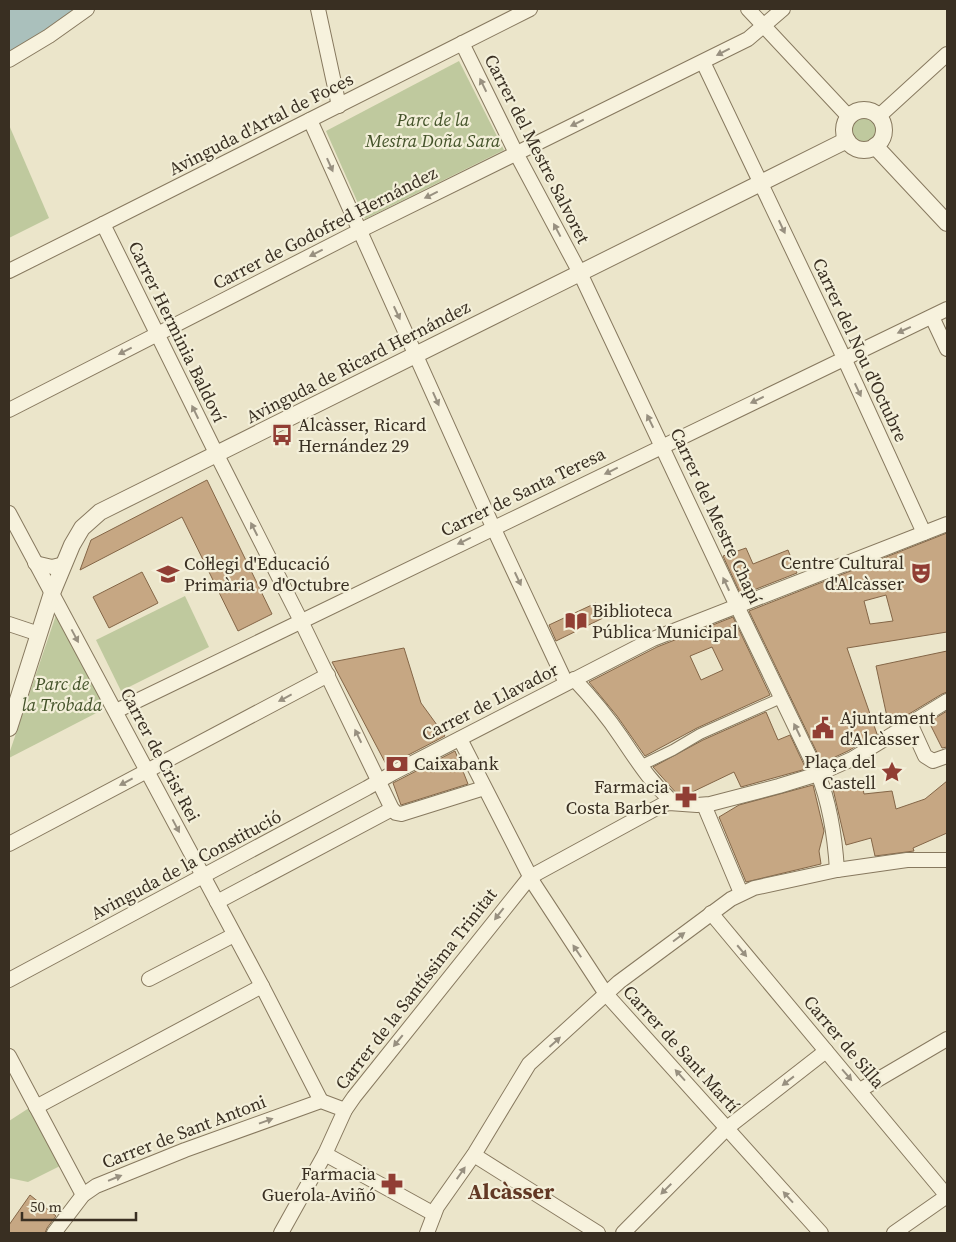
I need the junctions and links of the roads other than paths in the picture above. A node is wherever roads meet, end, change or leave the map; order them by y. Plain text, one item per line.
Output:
1 (87, 9) edge
2 (318, 9) edge
3 (530, 9) edge
4 (748, 9) edge
5 (783, 9) edge
6 (764, 26) junction
7 (462, 43) junction
8 (947, 54) edge
9 (9, 60) edge
10 (703, 62) junction
11 (339, 106) junction
12 (849, 117) junction
13 (878, 117) junction
14 (310, 120) junction
15 (847, 140) junction
16 (876, 146) junction
17 (516, 153) junction
18 (761, 183) junction
19 (947, 223) edge
20 (104, 224) junction
21 (359, 231) junction
22 (9, 270) edge
23 (580, 273) junction
24 (947, 309) edge
25 (932, 317) junction
26 (157, 335) junction
27 (947, 349) edge
28 (416, 355) junction
29 (844, 358) junction
30 (9, 410) edge
31 (662, 446) junction
32 (217, 456) junction
33 (9, 513) edge
34 (947, 524) edge
35 (493, 527) junction
36 (924, 533) junction
37 (35, 563) junction
38 (64, 564) junction
39 (52, 593) junction
40 (737, 606) junction
41 (301, 620) junction
42 (9, 624) edge
43 (39, 634) junction
44 (328, 675) junction
45 (570, 681) junction
46 (781, 698) junction
47 (947, 701) edge
48 (116, 711) junction
49 (910, 723) junction
50 (9, 728) edge
51 (460, 740) junction
52 (947, 756) edge
53 (640, 766) junction
54 (146, 771) junction
55 (818, 774) junction
56 (380, 780) junction
57 (484, 788) junction
58 (674, 803) junction
59 (704, 804) junction
60 (392, 809) junction
61 (9, 844) edge
62 (947, 860) edge
63 (837, 870) junction
64 (530, 876) junction
65 (204, 877) junction
66 (741, 893) junction
67 (217, 902) junction
68 (711, 913) junction
69 (234, 935) junction
70 (149, 979) dead end
71 (9, 980) edge
72 (262, 986) junction
73 (606, 994) junction
74 (947, 1039) edge
75 (826, 1051) junction
76 (9, 1056) edge
77 (860, 1090) junction
78 (321, 1101) junction
79 (36, 1107) junction
80 (346, 1110) junction
81 (727, 1128) junction
82 (325, 1154) junction
83 (474, 1155) junction
84 (83, 1195) junction
85 (947, 1196) edge
86 (434, 1214) junction
87 (54, 1233) edge
88 (281, 1233) edge
89 (427, 1233) edge
90 (598, 1233) edge
91 (623, 1233) edge
92 (821, 1233) edge
93 (894, 1233) edge

1 - 9 street
2 - 11 street
3 - 7 street, Avinguda d'Artal de Foces
4 - 6 street
5 - 6 street, Carrer de Godofred Hernández
6 -> 10 street, Carrer de Godofred Hernández
6 - 12 street
7 - 11 street, Avinguda d'Artal de Foces
17 -> 7 street, Carrer del Mestre Salvoret
8 - 13 street
10 -> 17 street, Carrer de Godofred Hernández
10 - 18 street, Carrer del Nou d'Octubre
11 - 14 street, Avinguda d'Artal de Foces
12 - 13 street
12 - 15 street
13 - 16 street
14 - 20 street, Avinguda d'Artal de Foces
14 -> 21 street
15 - 16 street
15 - 18 street, Avinguda de Ricard Hernández
16 - 19 street
17 -> 21 street, Carrer de Godofred Hernández
23 -> 17 street, Carrer del Mestre Salvoret
18 - 23 street, Avinguda de Ricard Hernández
18 -> 29 street, Carrer del Nou d'Octubre
20 - 22 street, Avinguda d'Artal de Foces
20 - 26 street, Carrer Herminia Baldoví
21 -> 26 street, Carrer de Godofred Hernández
21 -> 28 street
23 - 28 street, Avinguda de Ricard Hernández
31 -> 23 street, Carrer del Mestre Chapí
24 - 25 street, Carrer de Santa Teresa
25 - 27 street
25 -> 29 street, Carrer de Santa Teresa
26 -> 30 street, Carrer de Godofred Hernández
32 -> 26 street, Carrer Herminia Baldoví
28 - 32 street, Avinguda de Ricard Hernández
28 -> 35 street
29 -> 31 street, Carrer de Santa Teresa
29 -> 36 street, Carrer del Nou d'Octubre
31 -> 35 street, Carrer de Santa Teresa
40 -> 31 street, Carrer del Mestre Chapí
32 - 38 street, Avinguda de Ricard Hernández
41 -> 32 street, Carrer Herminia Baldoví
33 - 37 street, Carrer de Crist Rei
34 - 36 street, Carrer de Llavador
35 -> 41 street, Carrer de Santa Teresa
35 -> 45 street
36 - 40 street, Carrer de Llavador
37 - 38 street
37 - 39 street, Carrer de Crist Rei
38 - 39 street, Avinguda de Ricard Hernández
39 - 43 street, Avinguda de Ricard Hernández
39 -> 48 street, Carrer de Crist Rei
40 - 45 street, Carrer de Llavador
40 - 46 street, Carrer del Mestre Chapí
41 - 44 street, Carrer Herminia Baldoví
41 - 48 street, Carrer de Santa Teresa
42 - 43 street
43 - 50 street, Avinguda de Ricard Hernández
44 -> 54 street
56 -> 44 street, Carrer Herminia Baldoví
45 - 51 street, Carrer de Llavador
45 - 53 street
46 - 53 street
55 -> 46 street, Carrer del Mestre Chapí
47 - 49 street
48 - 54 street, Carrer de Crist Rei
49 - 52 street
49 - 55 street
51 - 56 street, Carrer de Llavador
51 - 57 street, Carrer de Sant Martí
53 - 58 street
54 -> 61 street
54 -> 65 street, Carrer de Crist Rei
55 - 59 street
55 - 63 street, Carrer del Mestre Chapí
56 - 60 street
56 - 65 street, Avinguda de la Constitució
57 - 60 street
57 - 64 street, Carrer de Sant Martí
58 - 59 street
58 - 64 street
59 - 66 street
60 - 67 street
62 - 63 street
63 - 66 street
73 -> 64 street, Carrer de Sant Martí
64 -> 80 street, Carrer de la Santíssima Trinitat
65 - 67 street, Carrer de Crist Rei
65 - 71 street, Avinguda de la Constitució
66 - 68 street
67 - 69 street, Carrer de Crist Rei
73 -> 68 street
68 -> 75 street, Carrer de Silla
69 - 70 street
69 - 72 street, Carrer de Crist Rei
72 - 78 street, Carrer de Crist Rei
72 - 79 street
81 -> 73 street, Carrer de Sant Martí
83 -> 73 street
74 - 77 street
75 -> 77 street, Carrer de Silla
75 -> 81 street
76 - 79 street
77 - 85 street, Carrer de Silla
78 - 80 street
84 -> 78 street, Carrer de Sant Antoni
79 - 84 street
80 - 82 street, Carrer de la Santíssima Trinitat
81 -> 91 street
92 -> 81 street, Carrer de Sant Martí
82 - 86 street
82 - 88 street, Carrer de la Santíssima Trinitat
86 -> 83 street
83 - 90 street
84 - 87 street, Carrer de Sant Antoni
85 - 93 street
86 - 89 street

